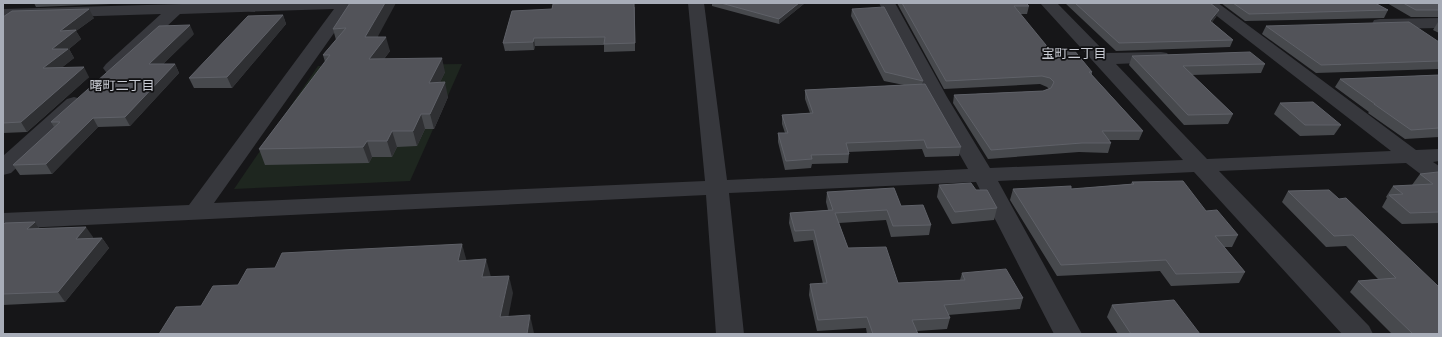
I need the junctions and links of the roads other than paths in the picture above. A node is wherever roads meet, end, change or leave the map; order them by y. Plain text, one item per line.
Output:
1 (21, 3) edge
2 (384, 3) edge
3 (696, 3) edge
4 (887, 3) edge
5 (1048, 3) edge
6 (1208, 3) edge
7 (346, 4) edge
8 (176, 9) junction
9 (1385, 10) edge
10 (4, 15) edge
11 (1408, 23) junction
12 (1439, 23) edge
13 (1368, 25) edge
14 (1240, 28) junction
15 (1264, 28) dead end
16 (1433, 38) edge
17 (1274, 53) junction
18 (1250, 54) edge
19 (1180, 56) edge
20 (1101, 59) junction
21 (1335, 80) dead end
22 (1311, 81) junction
23 (961, 96) edge
24 (937, 97) junction
25 (1439, 155) edge
26 (1413, 156) junction
27 (1202, 166) junction
28 (3, 168) edge
29 (984, 175) junction
30 (1439, 177) edge
31 (717, 187) junction
32 (194, 213) junction
33 (3, 222) edge
34 (730, 334) edge
35 (1068, 334) edge
36 (1359, 334) edge

1 - 10 street
2 - 7 street
3 - 31 street
4 - 24 street
5 - 20 street
6 - 14 street
7 - 8 street
7 - 32 street
8 - 10 street
8 - 28 street
9 - 11 street
11 - 12 street
11 - 13 street
11 - 16 street
14 - 15 street
14 - 17 street
17 - 18 street
17 - 22 street
19 - 20 street
20 - 27 street
21 - 22 street
22 - 26 street
23 - 24 street
24 - 29 street
25 - 26 street
26 - 27 street
26 - 30 street
27 - 29 street
27 - 36 street
29 - 31 street
29 - 35 street
31 - 32 street
31 - 34 street
32 - 33 street

